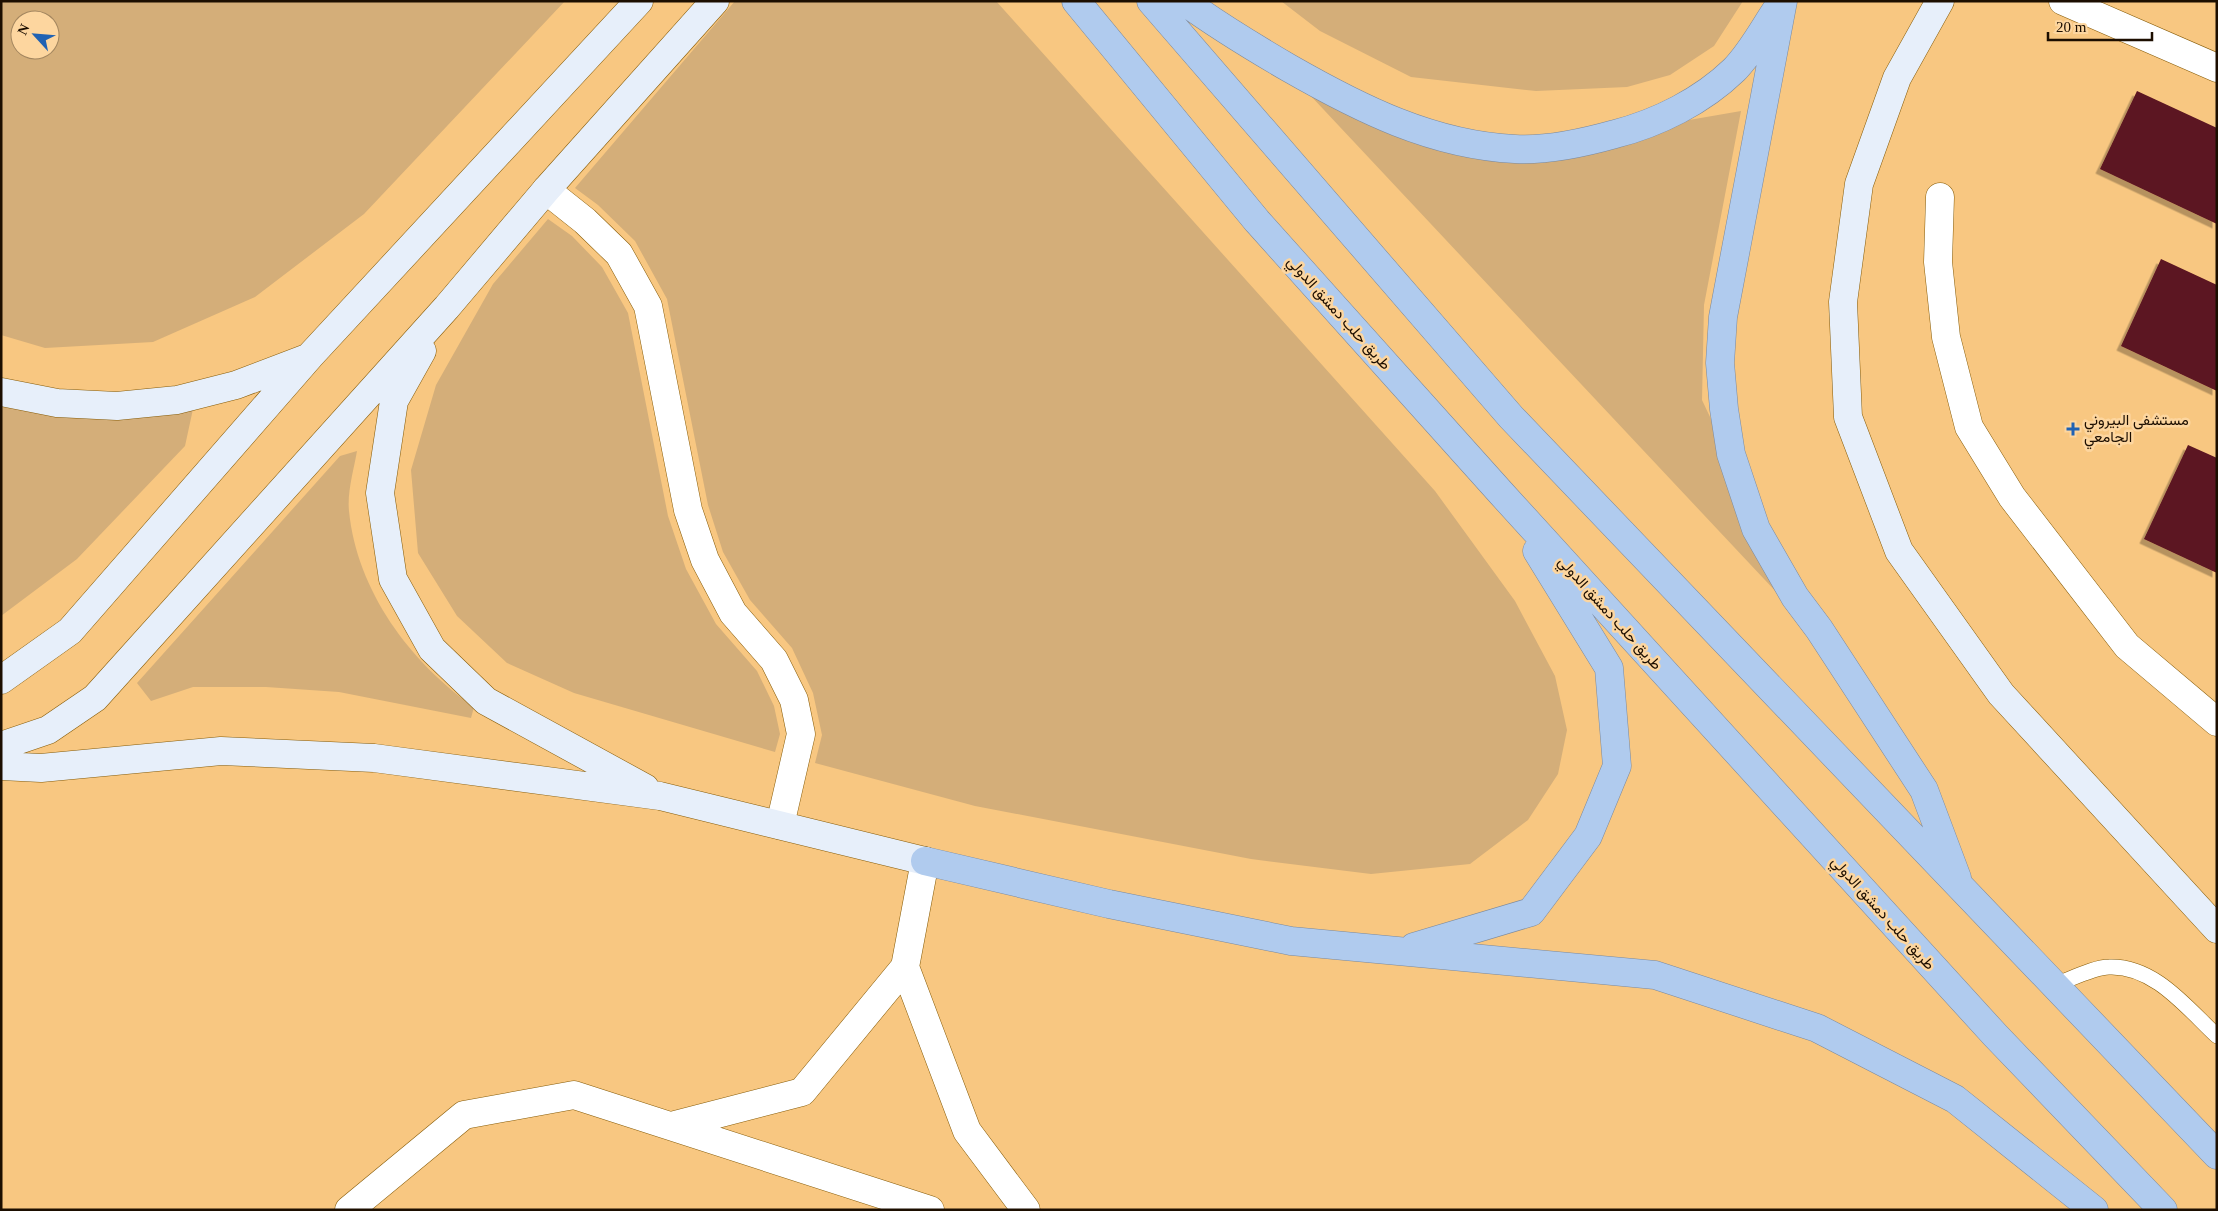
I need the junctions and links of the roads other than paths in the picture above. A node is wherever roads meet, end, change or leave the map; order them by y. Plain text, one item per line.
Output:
1 (639, 1) edge
2 (715, 1) edge
3 (1076, 1) edge
4 (1151, 1) edge
5 (1184, 1) edge
6 (1783, 1) edge
7 (1940, 1) edge
8 (2063, 1) edge
9 (2217, 68) edge
10 (546, 190) junction
11 (1940, 197) dead end
12 (447, 307) junction
13 (310, 356) junction
14 (1, 392) edge
15 (1500, 493) junction
16 (1, 680) edge
17 (2217, 722) edge
18 (1, 746) edge
19 (1, 766) edge
20 (660, 796) junction
21 (780, 825) junction
22 (925, 861) junction
23 (1961, 889) junction
24 (2217, 929) edge
25 (1400, 951) junction
26 (904, 967) junction
27 (2054, 985) junction
28 (2217, 1036) edge
29 (671, 1126) junction
30 (2217, 1155) edge
31 (349, 1210) edge
32 (930, 1210) edge
33 (1026, 1210) edge
34 (2094, 1210) edge
35 (2163, 1210) edge

1 - 13 main road
2 - 10 main road
3 - 15 highway, طريق حلب دمشق الدولي
4 - 23 highway
5 - 6 highway
6 - 23 highway
7 - 24 main road
8 - 9 street
10 - 12 main road
10 - 21 street
11 - 17 street
12 - 18 main road
12 - 20 main road
13 - 14 main road
13 - 16 main road
15 - 25 highway
15 - 35 highway, طريق حلب دمشق الدولي
19 - 20 main road
20 - 21 main road
21 - 22 main road
22 - 25 highway
22 - 26 street
23 - 27 highway
25 - 34 highway
26 - 29 street
26 - 33 street
27 - 28 lane
27 - 30 highway
29 - 31 street
29 - 32 street

